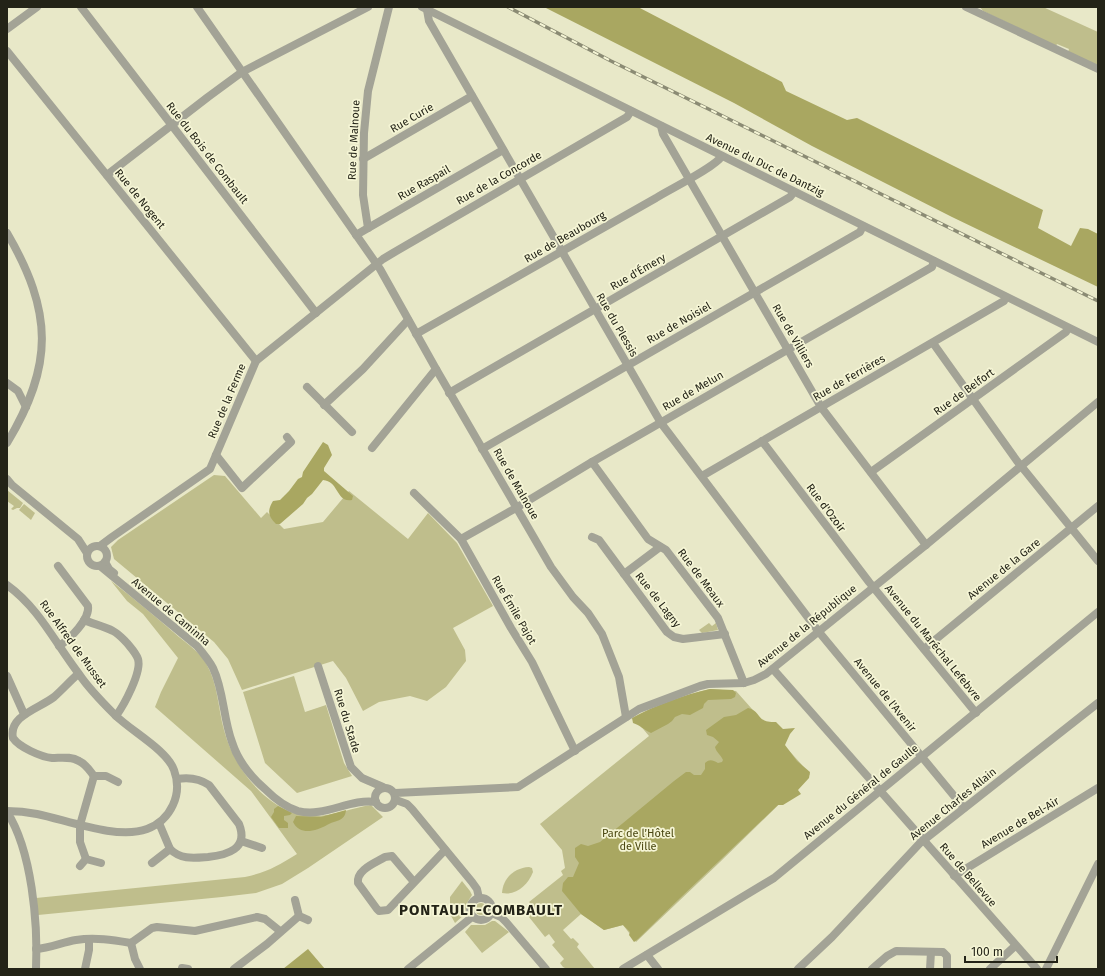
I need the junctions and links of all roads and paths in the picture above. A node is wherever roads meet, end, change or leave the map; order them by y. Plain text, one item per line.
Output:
1 (37, 7) edge
2 (81, 7) edge
3 (197, 7) edge
4 (368, 7) edge
5 (389, 7) edge
6 (424, 8) edge
7 (970, 8) edge
8 (7, 29) edge
9 (7, 51) edge
10 (1098, 70) edge
11 (242, 72) junction
12 (472, 96) junction
13 (631, 111) junction
14 (172, 124) junction
15 (661, 126) junction
16 (503, 150) junction
17 (722, 156) junction
18 (363, 159) junction
19 (107, 175) junction
20 (689, 178) junction
21 (519, 179) junction
22 (794, 192) junction
23 (863, 226) junction
24 (368, 228) junction
25 (7, 234) edge
26 (356, 235) junction
27 (723, 236) junction
28 (562, 252) junction
29 (934, 261) junction
30 (377, 264) junction
31 (755, 292) junction
32 (1006, 297) junction
33 (594, 309) junction
34 (316, 313) junction
35 (408, 320) junction
36 (1068, 328) junction
37 (416, 334) junction
38 (1098, 342) edge
39 (933, 343) junction
40 (788, 350) junction
41 (256, 361) junction
42 (627, 366) junction
43 (436, 369) junction
44 (7, 383) edge
45 (307, 387) dead end
46 (18, 391) junction
47 (449, 393) junction
48 (31, 396) junction
49 (973, 398) junction
50 (1098, 402) edge
51 (324, 405) junction
52 (26, 407) junction
53 (821, 407) junction
54 (661, 423) junction
55 (352, 432) dead end
56 (286, 437) dead end
57 (762, 441) junction
58 (7, 443) edge
59 (372, 448) dead end
60 (482, 449) junction
61 (216, 455) junction
62 (592, 462) junction
63 (1021, 466) junction
64 (210, 469) junction
65 (229, 472) junction
66 (870, 472) junction
67 (702, 476) junction
68 (9, 482) edge
69 (414, 493) dead end
70 (1098, 506) edge
71 (516, 508) junction
72 (1071, 528) junction
73 (592, 537) dead end
74 (461, 538) junction
75 (78, 539) junction
76 (926, 545) junction
77 (97, 547) junction
78 (660, 547) junction
79 (87, 553) junction
80 (1098, 561) edge
81 (102, 564) junction
82 (58, 566) dead end
83 (624, 574) junction
84 (7, 585) edge
85 (873, 587) junction
86 (1098, 612) edge
87 (84, 620) junction
88 (819, 632) junction
89 (725, 634) junction
90 (60, 646) junction
91 (924, 649) junction
92 (318, 666) dead end
93 (773, 668) junction
94 (78, 674) junction
95 (7, 676) edge
96 (744, 683) junction
97 (1098, 702) edge
98 (976, 713) junction
99 (24, 714) junction
100 (116, 716) junction
101 (626, 717) junction
102 (575, 751) junction
103 (922, 757) junction
104 (94, 776) junction
105 (177, 779) junction
106 (118, 782) dead end
107 (383, 787) junction
108 (1098, 788) edge
109 (880, 791) junction
110 (395, 796) junction
111 (375, 798) junction
112 (964, 808) junction
113 (7, 812) edge
114 (24, 812) junction
115 (159, 823) junction
116 (80, 825) junction
117 (14, 826) junction
118 (241, 841) junction
119 (924, 841) junction
120 (262, 848) dead end
121 (170, 849) junction
122 (445, 850) junction
123 (86, 859) junction
124 (101, 863) dead end
125 (152, 863) dead end
126 (1098, 864) edge
127 (80, 866) dead end
128 (954, 876) junction
129 (414, 882) junction
130 (479, 898) junction
131 (295, 900) dead end
132 (492, 913) junction
133 (299, 916) junction
134 (472, 917) junction
135 (308, 920) dead end
136 (280, 931) junction
137 (89, 939) junction
138 (132, 943) junction
139 (1015, 946) junction
140 (36, 949) junction
141 (931, 952) junction
142 (647, 955) junction
143 (36, 969) edge
144 (85, 969) edge
145 (140, 969) edge
146 (234, 969) edge
147 (408, 969) edge
148 (546, 969) edge
149 (623, 969) edge
150 (658, 969) edge
151 (798, 969) edge
152 (872, 969) edge
153 (930, 969) edge
154 (947, 969) edge
155 (990, 969) edge
156 (1037, 969) edge
157 (1046, 969) edge

1 - 8 street
2 - 14 street, Rue du Bois de Combault
3 - 11 street
4 - 11 street
5 - 18 street, Rue de Malnoue
6 - 12 street, Rue du Plessis
6 - 13 street, Avenue du Duc de Dantzig
7 - 10 street
9 - 19 street, Rue de Nogent
11 - 14 street
11 - 26 street
12 - 16 street, Rue du Plessis
12 - 18 street, Rue Curie
13 - 15 street, Avenue du Duc de Dantzig
13 - 21 street, Rue de la Concorde
14 - 19 street
14 - 34 street, Rue du Bois de Combault
15 - 17 street, Avenue du Duc de Dantzig
15 - 20 street, Rue de Villiers
16 - 21 street, Rue du Plessis
16 - 24 street, Rue Raspail
17 - 20 street, Rue de Beaubourg
17 - 22 street, Avenue du Duc de Dantzig
18 - 24 street, Rue de Malnoue
19 - 41 street, Rue de Nogent
20 - 27 street, Rue de Villiers
20 - 28 street, Rue de Beaubourg
21 - 28 street, Rue du Plessis
21 - 30 street, Rue de la Concorde
22 - 23 street, Avenue du Duc de Dantzig
22 - 27 street, Rue d'Émery
23 - 29 street, Avenue du Duc de Dantzig
23 - 31 street, Rue de Noisiel
24 - 26 street, Rue Raspail
25 - 48 street
26 - 30 street
27 - 31 street, Rue de Villiers
27 - 33 street, Rue d'Émery
28 - 33 street, Rue du Plessis
28 - 37 street, Rue de Beaubourg
29 - 32 street, Avenue du Duc de Dantzig
29 - 40 street, Rue de Melun
30 - 34 street, Rue de la Ferme
30 - 35 street, Rue de Malnoue
31 - 40 street, Rue de Villiers
31 - 42 street, Rue de Noisiel
32 - 36 street, Avenue du Duc de Dantzig
32 - 39 street, Rue de Ferrières
33 - 42 street, Rue du Plessis
33 - 47 street, Rue d'Émery
34 - 41 street, Rue de la Ferme
35 - 37 street, Rue de Malnoue
35 - 51 street
36 - 38 street, Avenue du Duc de Dantzig
36 - 49 street, Rue de Belfort
37 - 43 street, Rue de Malnoue
39 - 49 street
39 - 53 street, Rue de Ferrières
40 - 53 street, Rue de Villiers
40 - 54 street, Rue de Melun
41 - 61 street, Rue de la Ferme
42 - 54 street, Rue du Plessis
42 - 60 street, Rue de Noisiel
43 - 47 street, Rue de Malnoue
43 - 59 street
44 - 46 street
45 - 51 street
46 - 48 street
46 - 52 street
47 - 60 street, Rue de Malnoue
48 - 52 street
49 - 63 street
49 - 66 street, Rue de Belfort
50 - 63 street, Avenue de la République
51 - 55 street
52 - 58 street
53 - 57 street, Rue de Ferrières
53 - 66 street, Rue de Villiers
54 - 62 street, Rue de Melun
54 - 67 street, Rue du Plessis
56 - 65 street
57 - 67 street, Rue de Ferrières
57 - 85 street, Rue d'Ozoir
60 - 71 street, Rue de Malnoue
61 - 64 street, Rue de la Ferme
61 - 65 street
62 - 71 street, Rue de Melun
62 - 78 street, Rue de Meaux
63 - 72 street
63 - 76 street, Avenue de la République
64 - 65 street
64 - 77 street
66 - 76 street, Rue de Villiers
67 - 88 street, Rue du Plessis
68 - 75 street
69 - 74 street, Rue Émile Pajot
70 - 72 street, Avenue de la Gare
71 - 74 street, Rue de Melun
71 - 101 street, Rue de Malnoue
72 - 80 street
72 - 91 street, Avenue de la Gare
73 - 83 street, Rue de Lagny
74 - 102 street, Rue Émile Pajot
75 - 77 street
75 - 79 street
76 - 85 street, Avenue de la République
77 - 79 street
77 - 81 street
78 - 83 street
78 - 89 street, Rue de Meaux
79 - 81 street
81 - 111 street, Avenue de Caminha
82 - 87 street
83 - 89 street, Rue de Lagny
84 - 90 street, Rue Alfred de Musset
85 - 88 street, Avenue de la République
85 - 91 street, Avenue du Maréchal Lefebvre
86 - 98 street, Avenue du Général de Gaulle
87 - 90 street
87 - 100 street
88 - 93 street, Avenue de la République
88 - 103 street, Avenue de l'Avenir
89 - 96 street, Rue de Meaux
90 - 94 street, Rue Alfred de Musset
91 - 98 street, Avenue du Maréchal Lefebvre
92 - 107 street, Rue du Stade
93 - 96 street, Avenue de la République
93 - 109 street, Rue de Bellevue
94 - 99 street
94 - 100 street, Rue Alfred de Musset
95 - 99 street
96 - 101 street, Avenue de la République
97 - 112 street, Avenue Charles Allain
98 - 103 street, Avenue du Général de Gaulle
99 - 104 street
100 - 105 street, Rue Alfred de Musset
101 - 102 street, Avenue de la République
102 - 110 street, Avenue de la République
103 - 109 street, Avenue du Général de Gaulle
103 - 112 street, Avenue de l'Avenir
104 - 106 street
104 - 116 street
105 - 115 street, Rue Alfred de Musset
105 - 118 street
107 - 110 street
107 - 111 street
108 - 128 street, Avenue de Bel-Air
109 - 119 street, Rue de Bellevue
109 - 142 street, Avenue du Général de Gaulle
110 - 111 street
110 - 122 street
112 - 119 street, Avenue Charles Allain
113 - 114 street, Rue Alfred de Musset
113 - 117 street
114 - 116 street, Rue Alfred de Musset
114 - 117 street
115 - 116 street, Rue Alfred de Musset
115 - 121 street
116 - 123 street
117 - 140 street
118 - 120 street
118 - 121 street
119 - 128 street, Rue de Bellevue
119 - 151 street, Avenue Charles Allain
121 - 125 street
122 - 129 street
122 - 130 street
123 - 124 street
123 - 127 street
126 - 157 street
128 - 139 street, Rue de Bellevue
129 - 129 street
130 - 132 street
130 - 134 street
131 - 133 street
132 - 134 street
132 - 148 street
133 - 135 street
133 - 136 street
134 - 147 street
136 - 138 street
136 - 146 street
137 - 138 street
137 - 140 street
137 - 144 street
138 - 145 street
139 - 155 street
139 - 156 street, Rue de Bellevue
140 - 143 street
141 - 152 street
141 - 153 street
141 - 154 street
142 - 149 street, Avenue du Général de Gaulle
142 - 150 street

